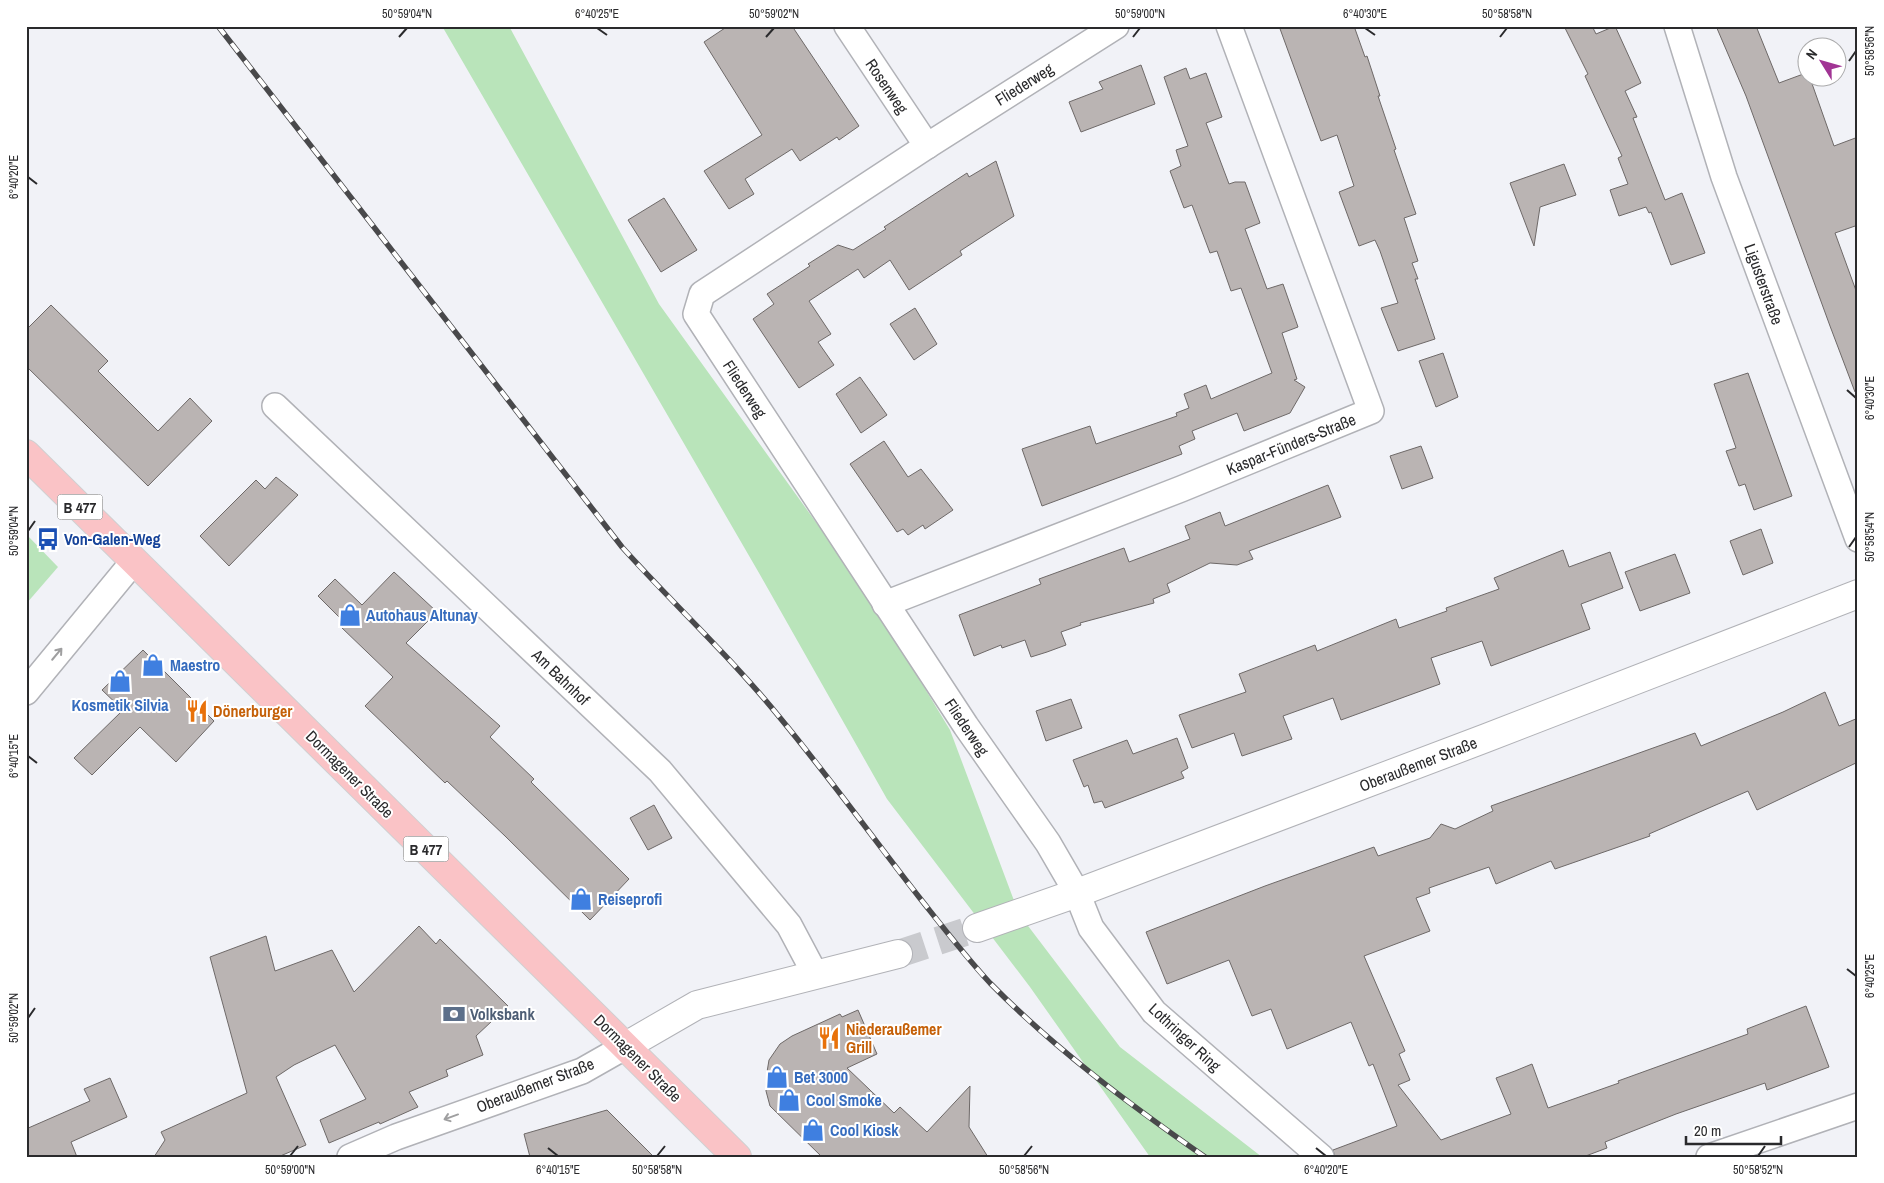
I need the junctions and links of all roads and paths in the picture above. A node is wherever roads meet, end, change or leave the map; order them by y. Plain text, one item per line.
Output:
1 (847, 26) edge
2 (1116, 26) edge
3 (1229, 26) edge
4 (1677, 26) edge
5 (927, 146) junction
6 (275, 406) dead end
7 (26, 454) edge
8 (1858, 540) edge
9 (134, 560) junction
10 (1858, 594) edge
11 (885, 604) junction
12 (26, 692) edge
13 (1077, 893) junction
14 (977, 928) tunnel mouth
15 (898, 954) tunnel mouth
16 (815, 974) junction
17 (626, 1046) junction
18 (1858, 1106) edge
19 (397, 1147) edge
20 (350, 1157) edge
21 (737, 1157) edge
22 (1321, 1157) edge
23 (1709, 1157) edge

1 - 5 street, Rosenweg
2 - 5 street, Fliederweg
3 - 11 street, Kaspar-Fünders-Straße
4 - 8 street, Ligusterstraße
5 - 11 street, Fliederweg
6 - 16 street, Am Bahnhof
7 - 9 main road, Dormagener Straße / B 477
12 -> 9 street
9 - 17 main road, Dormagener Straße / B 477
10 - 13 main road, Oberaußemer Straße
11 - 13 street, Fliederweg
13 - 14 main road, Oberaußemer Straße
13 - 22 street, Lothringer Ring
15 - 16 main road, Oberaußemer Straße
16 - 17 main road, Oberaußemer Straße
17 -> 19 street, Oberaußemer Straße
17 - 21 main road, Dormagener Straße / B 477
18 - 23 street
19 - 20 street, Oberaußemer Straße

